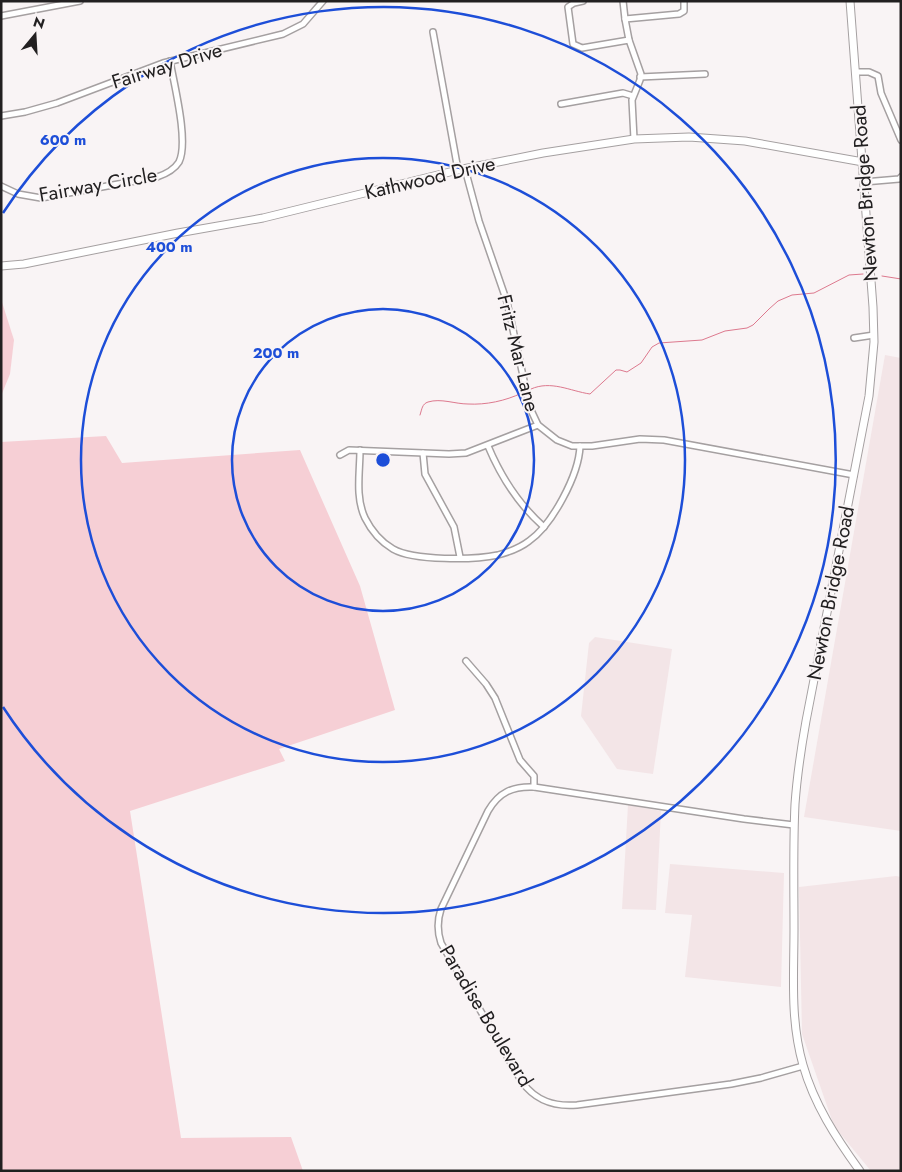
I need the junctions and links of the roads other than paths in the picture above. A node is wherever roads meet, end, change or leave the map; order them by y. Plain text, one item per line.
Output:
1 (46, 1) edge
2 (80, 1) edge
3 (324, 1) edge
4 (583, 1) edge
5 (623, 1) edge
6 (684, 1) edge
7 (850, 1) edge
8 (48, 8) junction
9 (1, 16) edge
10 (626, 19) junction
11 (434, 32) dead end
12 (629, 40) junction
13 (170, 61) junction
14 (856, 72) junction
15 (705, 74) dead end
16 (640, 77) junction
17 (633, 96) junction
18 (561, 104) dead end
19 (1, 116) edge
20 (634, 139) junction
21 (901, 140) edge
22 (862, 162) junction
23 (461, 170) junction
24 (901, 177) edge
25 (864, 182) junction
26 (1, 186) edge
27 (1, 266) edge
28 (874, 335) junction
29 (854, 338) dead end
30 (538, 425) junction
31 (488, 446) junction
32 (580, 446) junction
33 (360, 450) junction
34 (423, 453) junction
35 (340, 455) dead end
36 (854, 475) junction
37 (544, 527) junction
38 (460, 557) junction
39 (466, 661) dead end
40 (534, 787) junction
41 (794, 825) junction
42 (803, 1066) junction
43 (860, 1171) edge

1 - 8 street
2 - 8 street
3 - 13 street, Fairway Drive
4 - 12 street
5 - 10 street
6 - 10 street
7 - 14 main road, Newton Bridge Road
8 - 9 street
10 - 12 street
11 - 23 street, Fritz Mar Lane
12 - 16 street
13 - 19 street, Fairway Drive
13 - 26 street, Fairway Circle
14 - 21 street
14 - 22 main road, Newton Bridge Road
15 - 16 street
16 - 17 street
17 - 18 street
17 - 20 street
20 - 22 main road, Kathwood Drive
20 - 23 main road, Kathwood Drive
22 - 25 main road, Newton Bridge Road
23 - 27 main road, Kathwood Drive
23 - 30 street, Fritz Mar Lane
24 - 25 street
25 - 28 main road, Newton Bridge Road
28 - 29 street
28 - 36 main road, Newton Bridge Road
30 - 31 street
30 - 32 street, Fritz Mar Lane
31 - 34 street
31 - 37 street
32 - 36 street, Fritz Mar Lane
32 - 37 street
33 - 34 street
33 - 35 street
33 - 38 street
34 - 38 street
36 - 41 main road, Newton Bridge Road
37 - 38 street
39 - 40 street
40 - 41 street, Paradise Boulevard
40 - 42 street, Paradise Boulevard
41 - 42 main road, Newton Bridge Road
42 - 43 main road, Newton Bridge Road

